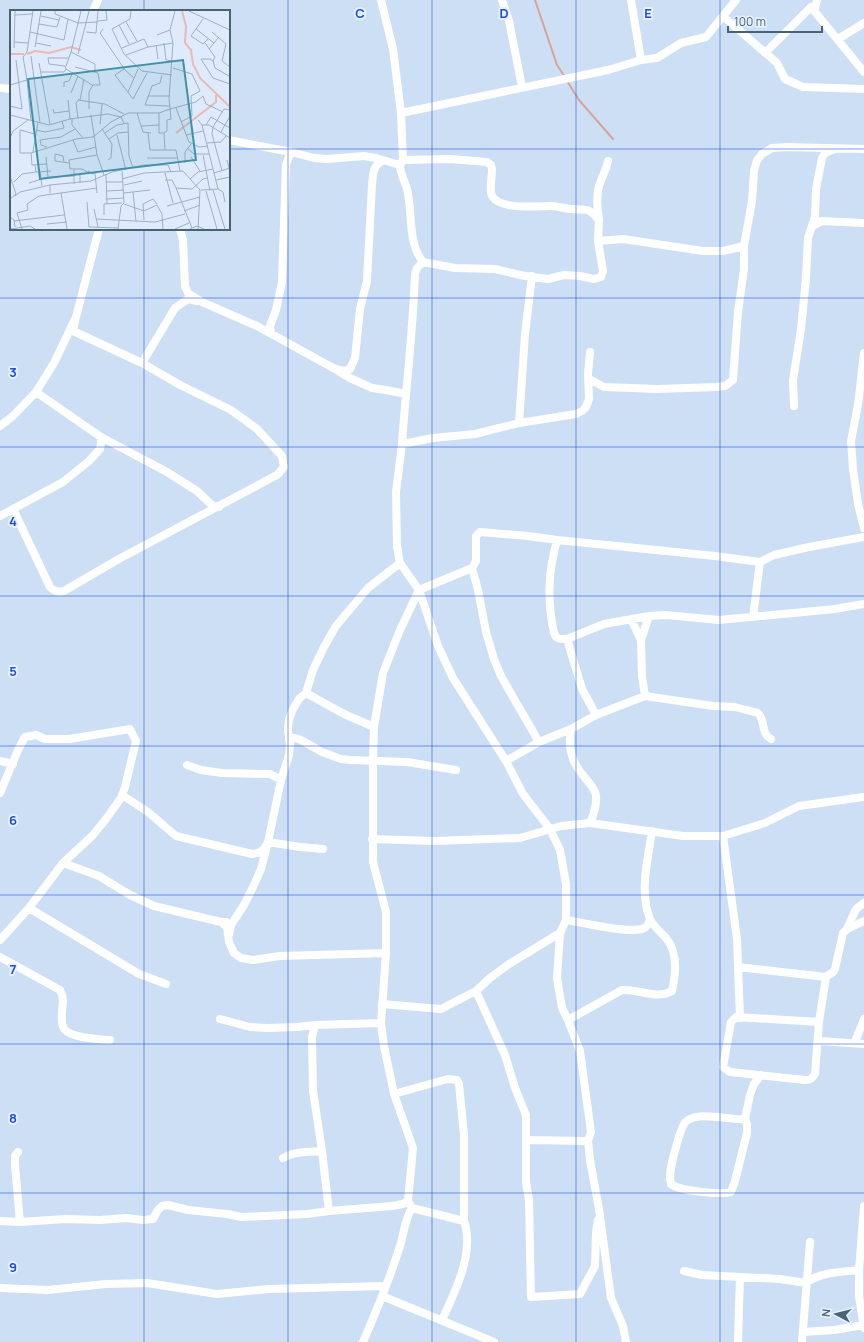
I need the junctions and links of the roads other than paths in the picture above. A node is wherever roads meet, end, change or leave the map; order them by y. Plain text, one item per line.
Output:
1 (98, 0) edge
2 (381, 0) edge
3 (502, 0) edge
4 (631, 0) edge
5 (736, 0) edge
6 (817, 0) edge
7 (811, 7) junction
8 (93, 10) edge
9 (724, 17) junction
10 (864, 23) edge
11 (838, 39) junction
12 (766, 53) junction
13 (641, 60) junction
14 (864, 72) edge
15 (522, 87) junction
16 (0, 88) edge
17 (10, 89) edge
18 (864, 89) edge
19 (401, 113) junction
20 (230, 140) edge
21 (835, 149) junction
22 (864, 149) edge
23 (291, 152) junction
24 (383, 161) junction
25 (608, 161) dead end
26 (401, 163) junction
27 (599, 220) junction
28 (864, 223) edge
29 (813, 226) junction
30 (99, 230) edge
31 (180, 230) edge
32 (598, 241) junction
33 (744, 246) junction
34 (423, 262) junction
35 (532, 276) junction
36 (202, 302) junction
37 (76, 318) junction
38 (270, 322) junction
39 (257, 326) junction
40 (73, 331) junction
41 (271, 333) junction
42 (66, 338) junction
43 (590, 352) dead end
44 (864, 353) edge
45 (142, 363) junction
46 (335, 369) junction
47 (588, 379) junction
48 (36, 392) junction
49 (406, 394) junction
50 (794, 406) dead end
51 (519, 423) junction
52 (0, 426) edge
53 (101, 437) junction
54 (402, 444) junction
55 (219, 506) junction
56 (14, 509) junction
57 (0, 516) edge
58 (864, 528) edge
59 (864, 537) edge
60 (557, 540) junction
61 (760, 562) junction
62 (400, 563) junction
63 (472, 568) junction
64 (419, 590) junction
65 (864, 604) edge
66 (649, 616) junction
67 (753, 617) junction
68 (631, 619) junction
69 (567, 639) junction
70 (642, 640) junction
71 (306, 693) junction
72 (645, 696) junction
73 (596, 715) junction
74 (374, 727) junction
75 (571, 729) junction
76 (771, 739) dead end
77 (289, 740) junction
78 (539, 742) junction
79 (372, 760) junction
80 (0, 761) edge
81 (506, 761) junction
82 (13, 764) junction
83 (187, 765) dead end
84 (456, 770) dead end
85 (281, 780) junction
86 (0, 793) edge
87 (122, 796) junction
88 (864, 797) edge
89 (590, 823) junction
90 (550, 829) junction
91 (652, 831) junction
92 (723, 836) junction
93 (372, 839) junction
94 (268, 842) junction
95 (323, 850) dead end
96 (63, 863) junction
97 (864, 903) edge
98 (29, 908) junction
99 (856, 909) junction
100 (235, 919) junction
101 (566, 920) junction
102 (650, 920) junction
103 (864, 921) edge
104 (221, 922) junction
105 (847, 929) junction
106 (560, 933) junction
107 (229, 935) junction
108 (0, 940) edge
109 (386, 953) junction
110 (0, 956) edge
111 (738, 967) junction
112 (826, 977) junction
113 (166, 984) dead end
114 (476, 991) junction
115 (382, 1004) junction
116 (740, 1018) junction
117 (220, 1019) dead end
118 (864, 1019) edge
119 (568, 1020) junction
120 (819, 1022) junction
121 (381, 1024) junction
122 (315, 1025) junction
123 (110, 1040) dead end
124 (819, 1041) junction
125 (855, 1042) junction
126 (864, 1044) edge
127 (761, 1075) junction
128 (394, 1094) junction
129 (745, 1119) junction
130 (526, 1140) junction
131 (588, 1141) junction
132 (322, 1151) junction
133 (18, 1152) dead end
134 (283, 1158) dead end
135 (410, 1204) junction
136 (864, 1206) edge
137 (599, 1209) junction
138 (330, 1211) junction
139 (0, 1221) edge
140 (20, 1222) junction
141 (464, 1222) junction
142 (810, 1242) dead end
143 (859, 1270) junction
144 (684, 1271) dead end
145 (740, 1277) junction
146 (806, 1283) junction
147 (386, 1286) junction
148 (0, 1288) edge
149 (382, 1296) junction
150 (442, 1320) junction
151 (864, 1326) edge
152 (803, 1332) junction
153 (474, 1338) edge
154 (363, 1342) edge
155 (494, 1342) edge
156 (626, 1342) edge
157 (738, 1342) edge
158 (802, 1342) edge

1 - 8 street
2 - 19 street
3 - 15 street
4 - 13 street
5 - 9 street
6 - 7 street
7 - 11 street
7 - 12 street
9 - 12 street
9 - 13 street
10 - 11 street
11 - 14 street
12 - 18 street
13 - 15 street
15 - 19 street
16 - 17 street
19 - 26 street
20 - 23 street
21 - 22 street
21 - 29 street
21 - 33 street
23 - 24 street
23 - 38 street
24 - 26 street
24 - 46 street
25 - 27 street
26 - 27 street
26 - 34 street
27 - 32 street
28 - 29 street
29 - 50 street
30 - 37 street
31 - 36 street
32 - 33 street
32 - 35 street
33 - 47 street
34 - 35 street
34 - 49 street
35 - 51 street
36 - 39 street
36 - 45 street
37 - 40 street
37 - 42 street
38 - 39 street
38 - 41 street
39 - 41 street
40 - 42 street
40 - 45 street
41 - 46 street
42 - 48 street
43 - 47 street
44 - 58 street
45 - 55 street
46 - 49 street
47 - 51 street
48 - 52 street
48 - 53 street
49 - 54 street
51 - 54 street
53 - 55 street
53 - 56 street
54 - 62 street
55 - 56 street
56 - 57 street
59 - 61 street
60 - 61 street
60 - 63 street
60 - 69 street
61 - 67 street
62 - 64 street
62 - 71 street
63 - 64 street
63 - 78 street
64 - 74 street
64 - 81 street
65 - 67 street
66 - 67 street
66 - 68 street
66 - 70 street
68 - 69 street
68 - 70 street
69 - 73 street
70 - 72 street
71 - 74 street
71 - 77 street
72 - 73 street
72 - 76 street
73 - 75 street
74 - 79 street
75 - 78 street
75 - 89 street
77 - 79 street
77 - 85 street
78 - 81 street
79 - 84 street
79 - 93 street
80 - 82 street
81 - 90 street
82 - 86 street
82 - 87 street
83 - 85 street
85 - 94 street
87 - 94 street
87 - 96 street
88 - 92 street
89 - 90 street
89 - 91 street
90 - 93 street
90 - 101 street
91 - 92 street
91 - 102 street
92 - 111 street
93 - 109 street
94 - 95 street
94 - 100 street
96 - 98 street
96 - 104 street
97 - 99 street
98 - 108 street
98 - 113 street
99 - 103 street
99 - 105 street
100 - 104 street
100 - 107 street
101 - 102 street
101 - 106 street
102 - 119 street
103 - 105 street
104 - 107 street
105 - 112 street
106 - 114 street
106 - 119 street
107 - 109 street
109 - 115 street
110 - 123 street
111 - 112 street
111 - 116 street
112 - 120 street
114 - 115 street
114 - 130 street
115 - 121 street
116 - 120 street
116 - 127 street
117 - 122 street
118 - 125 street
119 - 131 street
120 - 124 street
121 - 122 street
121 - 128 street
122 - 132 street
124 - 125 street
124 - 127 street
125 - 126 street
127 - 129 street
128 - 135 street
128 - 141 street
129 - 129 street
130 - 131 street
130 - 137 street
131 - 137 street
132 - 134 street
132 - 138 street
133 - 140 street
135 - 138 street
135 - 141 street
135 - 147 street
136 - 143 street
137 - 156 street
138 - 140 street
139 - 140 street
141 - 150 street
142 - 146 street
143 - 146 street
143 - 151 street
144 - 145 street
145 - 146 street
145 - 157 street
146 - 152 street
147 - 148 street
147 - 149 street
149 - 150 street
149 - 154 street
150 - 153 street
151 - 152 street
152 - 158 street
153 - 155 street

